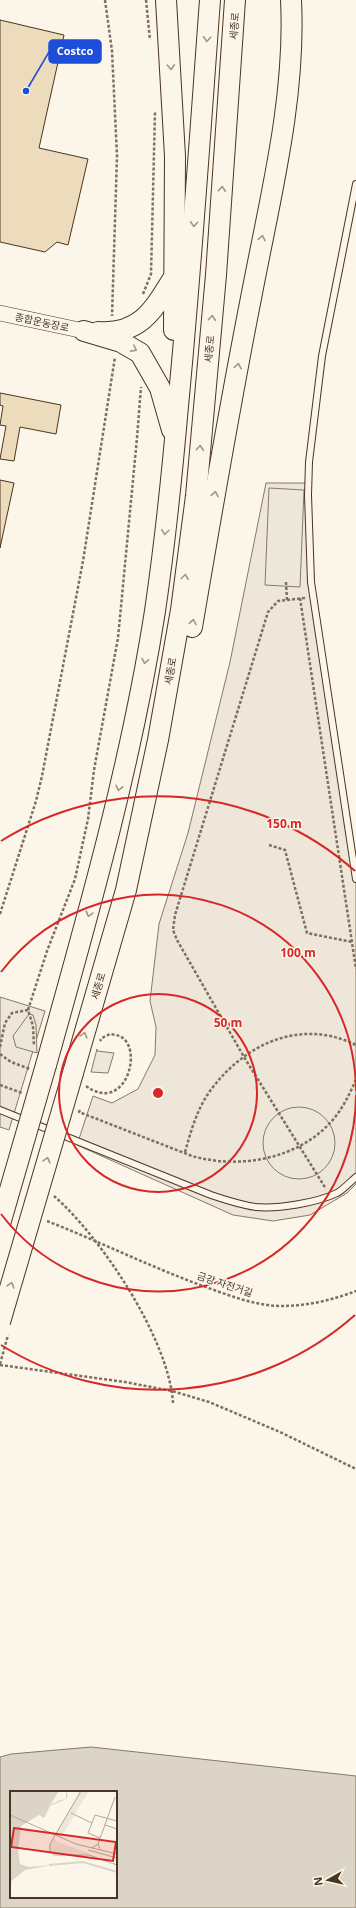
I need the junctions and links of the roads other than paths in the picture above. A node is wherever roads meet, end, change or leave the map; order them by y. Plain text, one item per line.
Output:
1 (166, 0) edge
2 (210, 0) edge
3 (236, 0) edge
4 (291, 0) edge
5 (356, 184) edge
6 (174, 277) junction
7 (0, 313) edge
8 (84, 330) junction
9 (172, 430) junction
10 (170, 494) junction
11 (356, 879) edge
12 (126, 890) junction
13 (0, 1110) edge
14 (356, 1177) edge
15 (0, 1224) edge
16 (0, 1322) edge

1 -> 6 highway
2 -> 10 highway
12 -> 3 highway, 세종로
12 -> 4 highway
5 - 11 lane
6 - 8 highway
6 - 9 highway
7 - 8 street, 종합운동장로
8 -> 9 highway
9 - 10 highway
10 -> 15 highway, bridge
16 -> 12 highway, 세종로, bridge
13 - 14 lane

